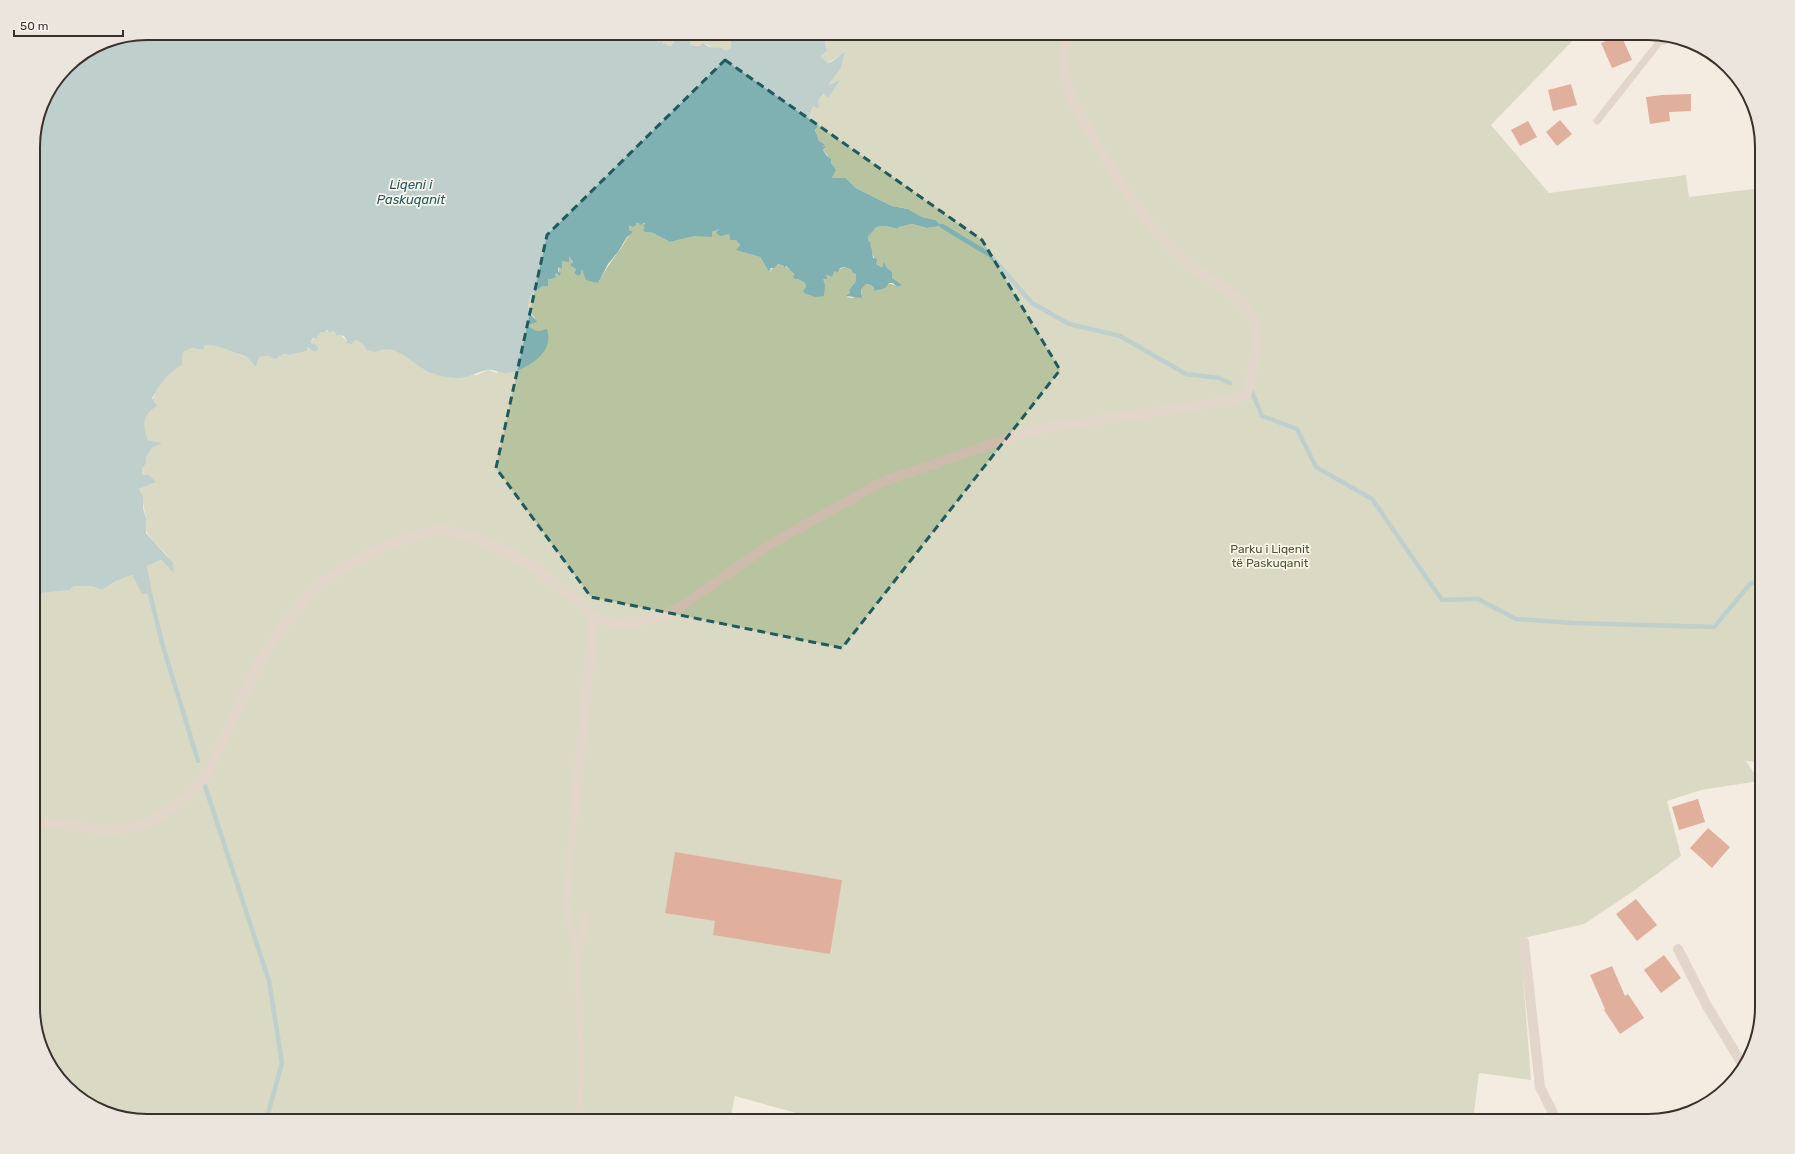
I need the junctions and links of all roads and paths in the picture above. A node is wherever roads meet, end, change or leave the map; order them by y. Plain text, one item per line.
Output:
1 (1067, 40) edge
2 (1660, 41) edge
3 (1597, 121) dead end
4 (594, 616) junction
5 (574, 818) joint
6 (40, 822) edge
7 (586, 914) dead end
8 (1524, 942) dead end
9 (1678, 950) dead end
10 (578, 959) junction
11 (1740, 1060) edge
12 (579, 1114) edge
13 (1553, 1114) edge

1 - 4 street
2 - 3 lane
4 - 5 street
4 - 6 street
5 - 10 lane
7 - 10 lane
8 - 13 street
9 - 11 street
10 - 12 lane

